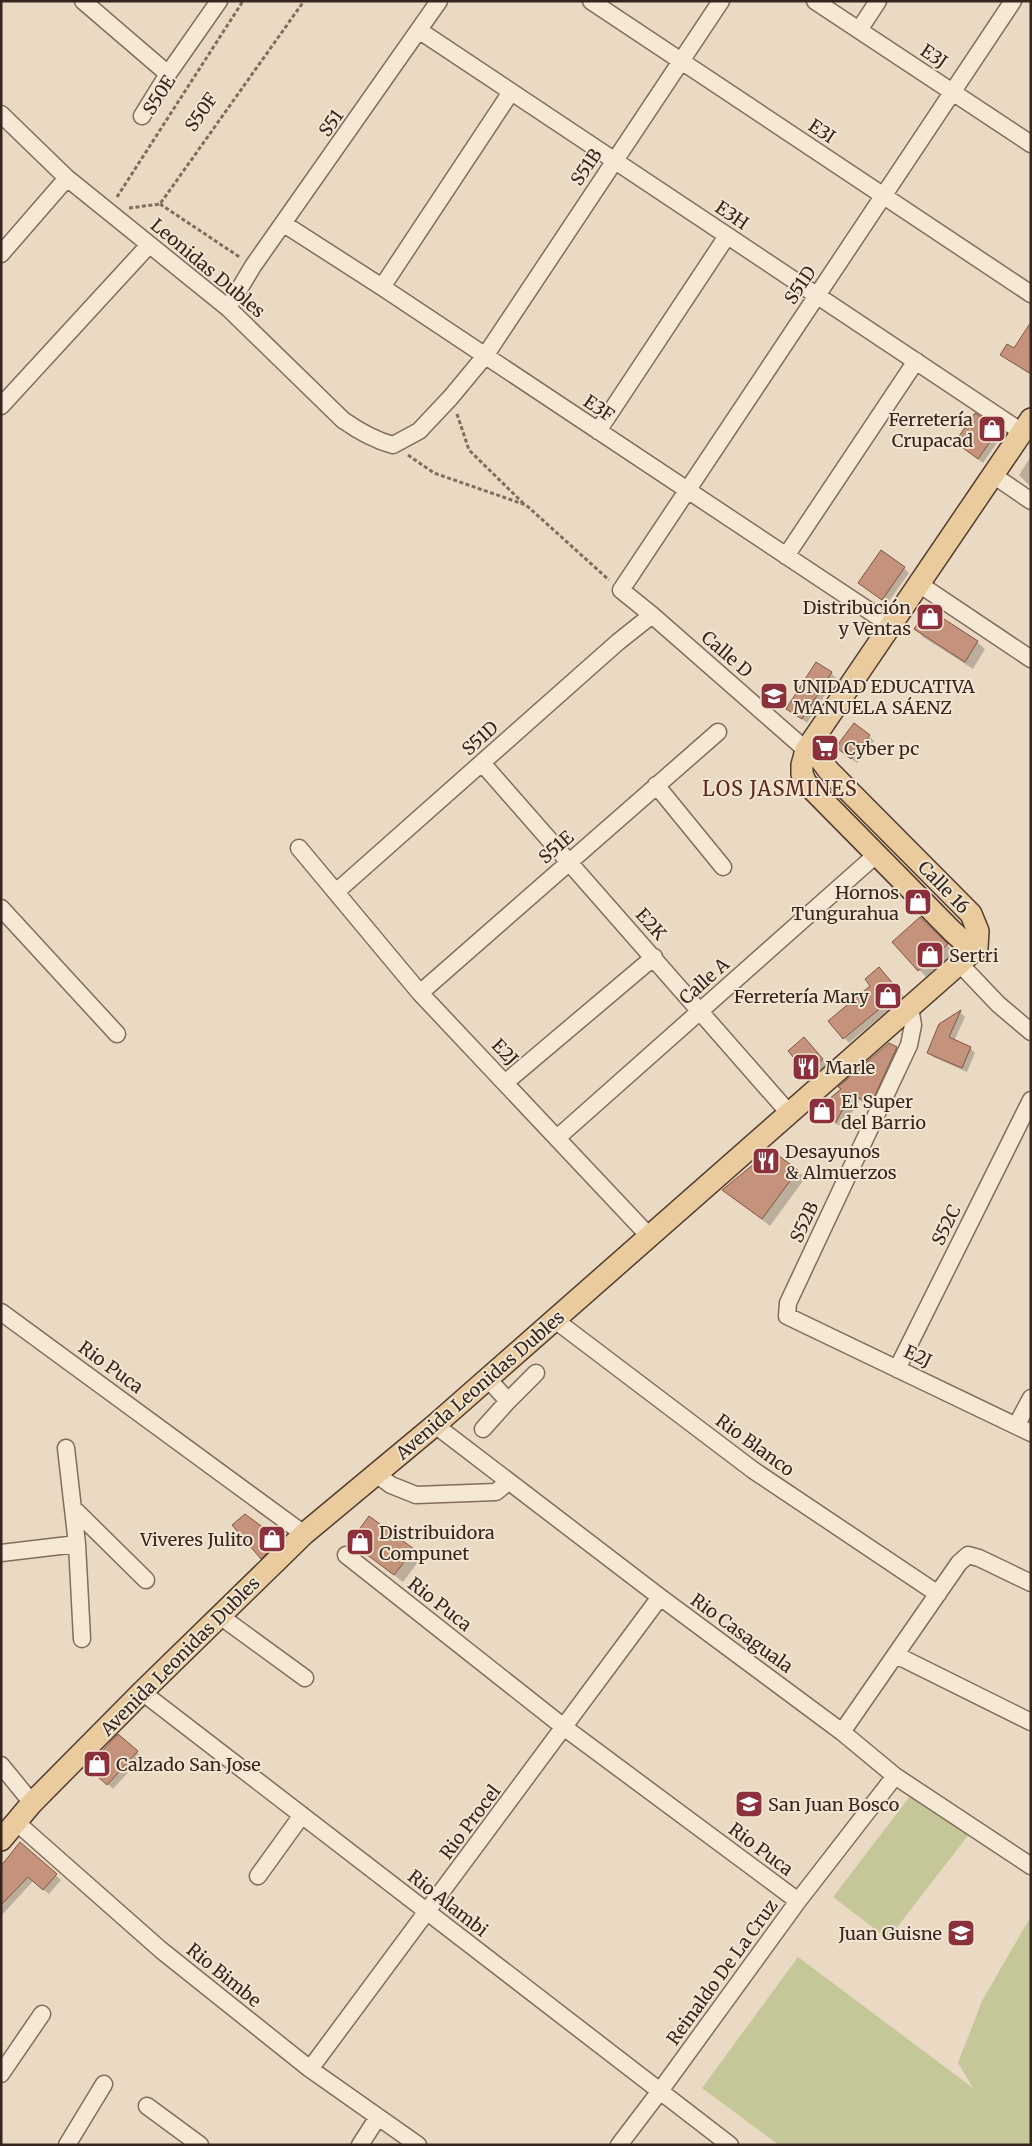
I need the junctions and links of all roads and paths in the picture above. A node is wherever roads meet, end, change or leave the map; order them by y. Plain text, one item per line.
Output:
1 (83, 1) edge
2 (219, 1) edge
3 (243, 1) edge
4 (304, 1) edge
5 (440, 1) edge
6 (591, 1) edge
7 (721, 1) edge
8 (815, 1) edge
9 (878, 1) edge
10 (1013, 1) edge
11 (859, 30) junction
12 (420, 31) junction
13 (681, 61) junction
14 (168, 74) junction
15 (511, 92) junction
16 (952, 92) junction
17 (1, 114) edge
18 (142, 116) dead end
19 (1031, 144) edge
20 (615, 161) junction
21 (67, 178) junction
22 (883, 196) junction
23 (160, 204) junction
24 (108, 210) junction
25 (284, 224) junction
26 (727, 236) junction
27 (149, 245) junction
28 (1, 254) edge
29 (253, 266) junction
30 (382, 287) junction
31 (1031, 294) edge
32 (817, 296) junction
33 (228, 308) junction
34 (485, 356) junction
35 (916, 361) junction
36 (451, 397) junction
37 (1, 406) edge
38 (1026, 425) edge
39 (598, 431) junction
40 (394, 445) junction
41 (993, 475) junction
42 (688, 490) junction
43 (1031, 501) edge
44 (526, 505) junction
45 (786, 556) junction
46 (919, 584) junction
47 (621, 590) junction
48 (652, 615) junction
49 (892, 626) junction
50 (1031, 659) edge
51 (718, 732) dead end
52 (806, 750) junction
53 (482, 763) junction
54 (656, 785) junction
55 (299, 848) dead end
56 (877, 854) junction
57 (568, 862) junction
58 (723, 867) dead end
59 (336, 892) junction
60 (1, 908) edge
61 (977, 948) junction
62 (654, 958) junction
63 (959, 964) junction
64 (420, 992) junction
65 (910, 1007) junction
66 (699, 1012) junction
67 (1031, 1032) edge
68 (117, 1034) dead end
69 (506, 1082) junction
70 (1031, 1100) edge
71 (788, 1113) junction
72 (557, 1138) junction
73 (650, 1236) junction
74 (1, 1312) edge
75 (787, 1316) joint
76 (556, 1320) junction
77 (898, 1369) junction
78 (536, 1373) dead end
79 (488, 1379) junction
80 (1031, 1398) edge
81 (508, 1401) junction
82 (435, 1425) junction
83 (483, 1429) dead end
84 (1024, 1429) edge
85 (66, 1448) dead end
86 (376, 1474) junction
87 (505, 1480) junction
88 (73, 1508) junction
89 (304, 1534) junction
90 (77, 1544) junction
91 (1, 1553) edge
92 (346, 1555) dead end
93 (146, 1580) dead end
94 (1031, 1583) edge
95 (938, 1594) junction
96 (660, 1597) junction
97 (220, 1616) junction
98 (82, 1639) dead end
99 (896, 1655) junction
100 (305, 1678) dead end
101 (142, 1692) junction
102 (1031, 1722) edge
103 (565, 1728) junction
104 (842, 1732) junction
105 (1, 1765) edge
106 (896, 1776) junction
107 (32, 1804) junction
108 (302, 1815) junction
109 (16, 1822) junction
110 (1, 1840) edge
111 (1031, 1866) edge
112 (258, 1876) dead end
113 (798, 1901) junction
114 (427, 1913) junction
115 (42, 2014) dead end
116 (310, 2069) junction
117 (1, 2074) edge
118 (104, 2084) dead end
119 (660, 2091) junction
120 (147, 2106) dead end
121 (378, 2118) junction
122 (67, 2145) edge
123 (200, 2145) edge
124 (360, 2145) edge
125 (418, 2145) edge
126 (619, 2145) edge
127 (730, 2145) edge

1 - 14 street
2 - 14 street
3 - 24 path, S50E
4 - 23 path, S50F
5 - 12 street, S51
6 - 13 street, E3I
7 - 13 street, S51B
8 - 11 street, E3J
9 - 11 street
10 - 16 street, S51D
11 - 16 street, E3J
12 - 15 street, E3H
12 - 25 street, S51
13 - 20 street, S51B
13 - 22 street, E3I
14 - 18 street
15 - 20 street, E3H
15 - 30 street
16 - 19 street, E3J
16 - 22 street, S51D
17 - 21 street, Leonidas Dubles
20 - 26 street, E3H
20 - 34 street, S51B
21 - 24 street, Leonidas Dubles
21 - 28 street
22 - 31 street, E3I
22 - 32 street, S51D
23 - 24 path
23 - 29 path
24 - 27 street, Leonidas Dubles
25 - 29 street, S51
25 - 30 street, E3F
26 - 32 street, E3H
26 - 39 street
27 - 33 street, Leonidas Dubles
27 - 37 street
29 - 33 street, S51
30 - 34 street, E3F
32 - 35 street, E3H
32 - 42 street, S51D
33 - 40 street, Leonidas Dubles
34 - 36 street, S51B
34 - 39 street, E3F
35 - 38 street, E3H
35 - 45 street
36 - 40 street, S51B
36 - 44 path
38 - 41 main road
39 - 42 street, E3F
40 - 44 path
41 - 43 street
41 - 46 main road
42 - 45 street, E3F
42 - 47 street, S51D
44 - 47 path
45 - 49 street, E3F
46 - 49 main road
46 - 50 street
47 - 48 street, Calle D
48 - 52 street, Calle D
48 - 53 street, S51D
49 - 52 main road
51 - 54 street, S51E
52 - 56 main road, Calle 16
52 - 61 main road, Calle 16
53 - 57 street, E2K
53 - 59 street, S51D
54 - 57 street, S51E
54 - 58 street
55 - 59 street, E2J
56 - 61 main road, Calle 16
56 - 66 street, Calle A
57 - 62 street, E2K
57 - 64 street, S51E
59 - 64 street, E2J
60 - 68 street
61 - 63 main road, Avenida Leonidas Dubles
62 - 66 street, E2K
62 - 69 street
63 - 65 main road, Avenida Leonidas Dubles
63 - 67 street
64 - 69 street, E2J
65 - 71 main road, Avenida Leonidas Dubles
65 - 75 street, S52B
66 - 71 street, E2K
66 - 72 street, Calle A
69 - 72 street, E2J
70 - 77 street, S52C
71 - 73 main road, Avenida Leonidas Dubles
72 - 73 street, E2J
73 - 76 main road, Avenida Leonidas Dubles
74 - 89 street, Rio Puca
75 - 77 street, E2J
76 - 79 main road, Avenida Leonidas Dubles
76 - 95 street, Rio Blanco
77 - 84 street, E2J
78 - 81 street
79 - 81 street
79 - 82 main road, Avenida Leonidas Dubles
80 - 84 street
81 - 83 street
82 - 86 main road, Avenida Leonidas Dubles
82 - 87 street, Rio Casaguala
85 - 88 street
86 - 87 street
86 - 89 main road, Avenida Leonidas Dubles
87 - 96 street, Rio Casaguala
88 - 90 street
88 - 93 street
89 - 97 main road, Avenida Leonidas Dubles
90 - 91 street
90 - 98 street
92 - 103 street, Rio Puca
94 - 95 street
95 - 99 street
96 - 103 street, Rio Procel
96 - 104 street, Rio Casaguala
97 - 100 street
97 - 101 main road, Avenida Leonidas Dubles
99 - 102 street
99 - 104 street
101 - 107 main road, Avenida Leonidas Dubles
101 - 108 street, Rio Alambi
103 - 113 street, Rio Puca
103 - 114 street, Rio Procel
104 - 106 street, Rio Casaguala
105 - 107 street
106 - 111 street, Rio Casaguala
106 - 113 street, Reinaldo De La Cruz
107 - 109 main road, Avenida Leonidas Dubles
108 - 112 street
108 - 114 street, Rio Alambi
109 - 110 main road, Avenida Leonidas Dubles
109 - 116 street, Rio Bimbe
113 - 119 street, Reinaldo De La Cruz
114 - 116 street, Rio Procel
114 - 119 street, Rio Alambi
115 - 117 street
116 - 121 street, Rio Bimbe
118 - 122 street
119 - 126 street, Reinaldo De La Cruz
119 - 127 street, Rio Alambi
120 - 123 street
121 - 124 street
121 - 125 street, Rio Bimbe

